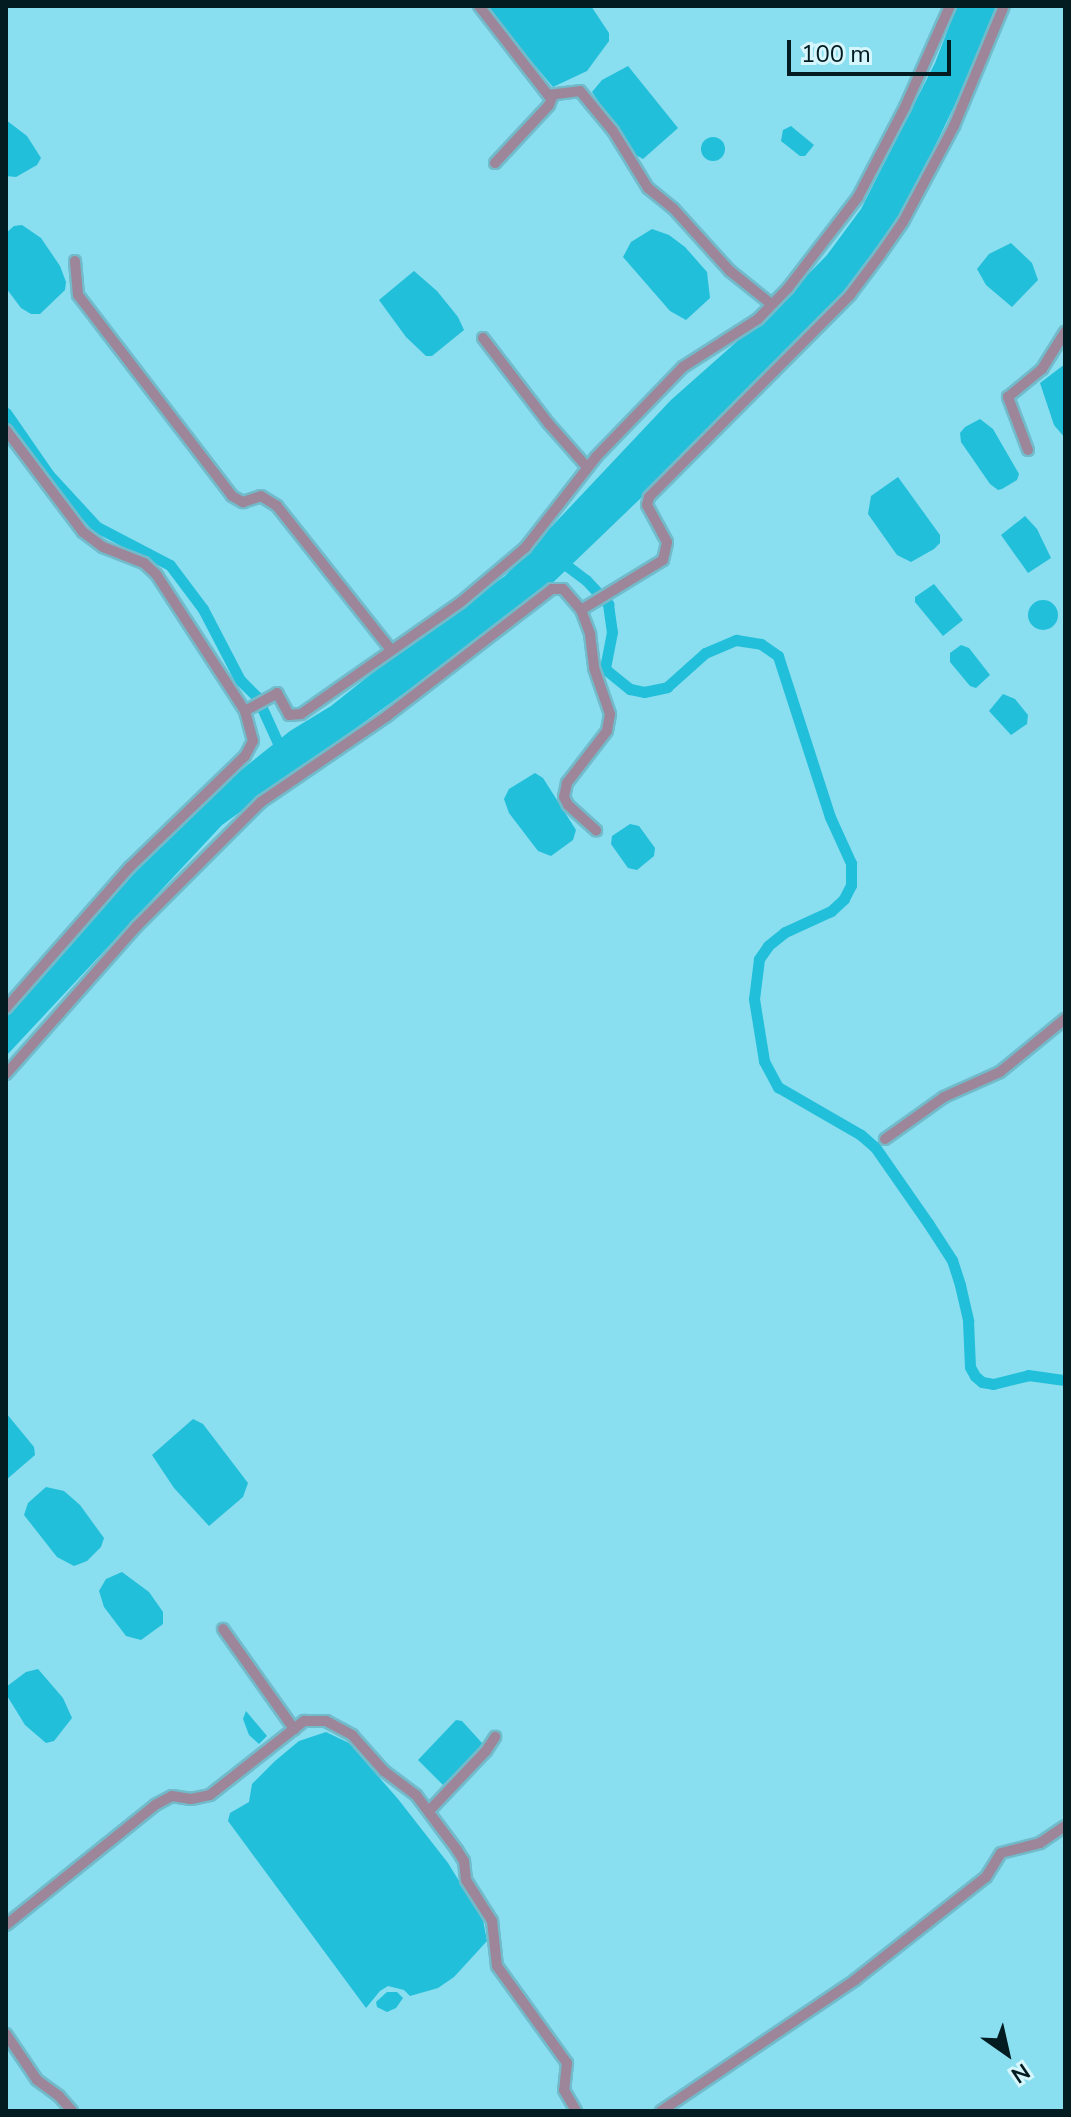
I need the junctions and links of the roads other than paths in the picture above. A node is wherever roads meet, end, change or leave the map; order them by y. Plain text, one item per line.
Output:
1 (479, 6) edge
2 (950, 6) edge
3 (1004, 6) edge
4 (553, 95) junction
5 (495, 163) dead end
6 (75, 261) dead end
7 (771, 304) junction
8 (1065, 332) edge
9 (483, 338) dead end
10 (6, 430) edge
11 (1028, 450) dead end
12 (587, 467) junction
13 (585, 608) junction
14 (391, 650) junction
15 (247, 710) junction
16 (596, 830) dead end
17 (6, 1008) edge
18 (1065, 1019) edge
19 (6, 1074) edge
20 (885, 1139) dead end
21 (223, 1629) dead end
22 (294, 1729) junction
23 (495, 1737) dead end
24 (429, 1811) junction
25 (1065, 1826) edge
26 (6, 1925) edge
27 (6, 2034) edge
28 (72, 2111) edge
29 (576, 2111) edge
30 (661, 2111) edge

1 - 4 street
2 - 7 street
3 - 13 street
4 - 5 street
4 - 7 street
6 - 14 street
7 - 12 street
8 - 11 street
9 - 12 street
10 - 15 street
12 - 14 street
13 - 16 street
13 - 19 street
14 - 15 street
15 - 17 street
18 - 20 street
21 - 22 street
22 - 24 street
22 - 26 street
23 - 24 street
24 - 29 street
25 - 30 street
27 - 28 street

